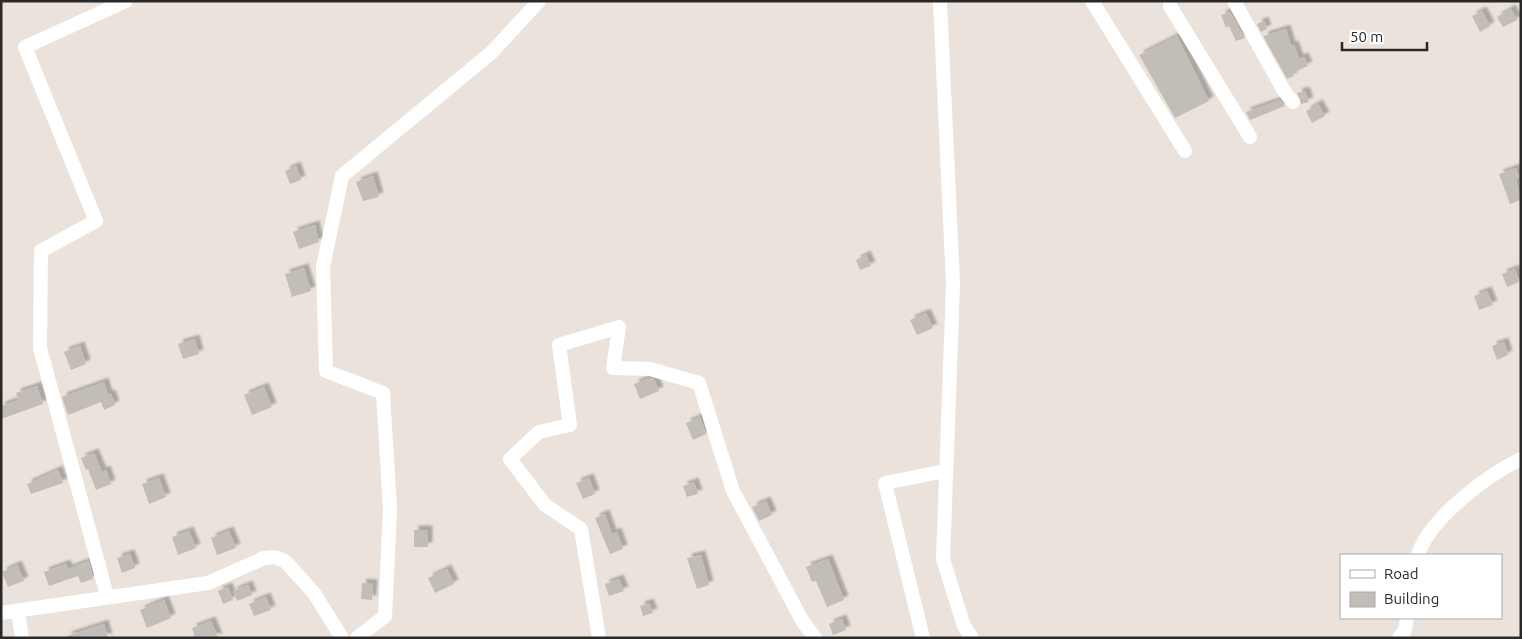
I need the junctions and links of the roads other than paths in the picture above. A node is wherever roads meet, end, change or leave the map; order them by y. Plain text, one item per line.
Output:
1 (126, 1) edge
2 (539, 1) edge
3 (940, 1) edge
4 (1092, 1) edge
5 (1170, 1) edge
6 (1234, 1) edge
7 (1293, 102) dead end
8 (1250, 138) dead end
9 (1185, 151) dead end
10 (1521, 459) edge
11 (946, 472) junction
12 (1418, 554) edge
13 (107, 596) junction
14 (18, 612) junction
15 (1, 613) edge
16 (1407, 619) edge
17 (22, 638) edge
18 (342, 638) edge
19 (357, 638) edge
20 (599, 638) edge
21 (815, 638) edge
22 (923, 638) edge
23 (972, 638) edge
24 (1399, 638) edge

1 - 13 street
2 - 19 street
3 - 11 street
4 - 9 street
5 - 8 street
6 - 7 street
10 - 12 street
11 - 22 street
11 - 23 street
13 - 14 street
13 - 18 street
14 - 15 street
14 - 17 street
16 - 24 street
20 - 21 street

